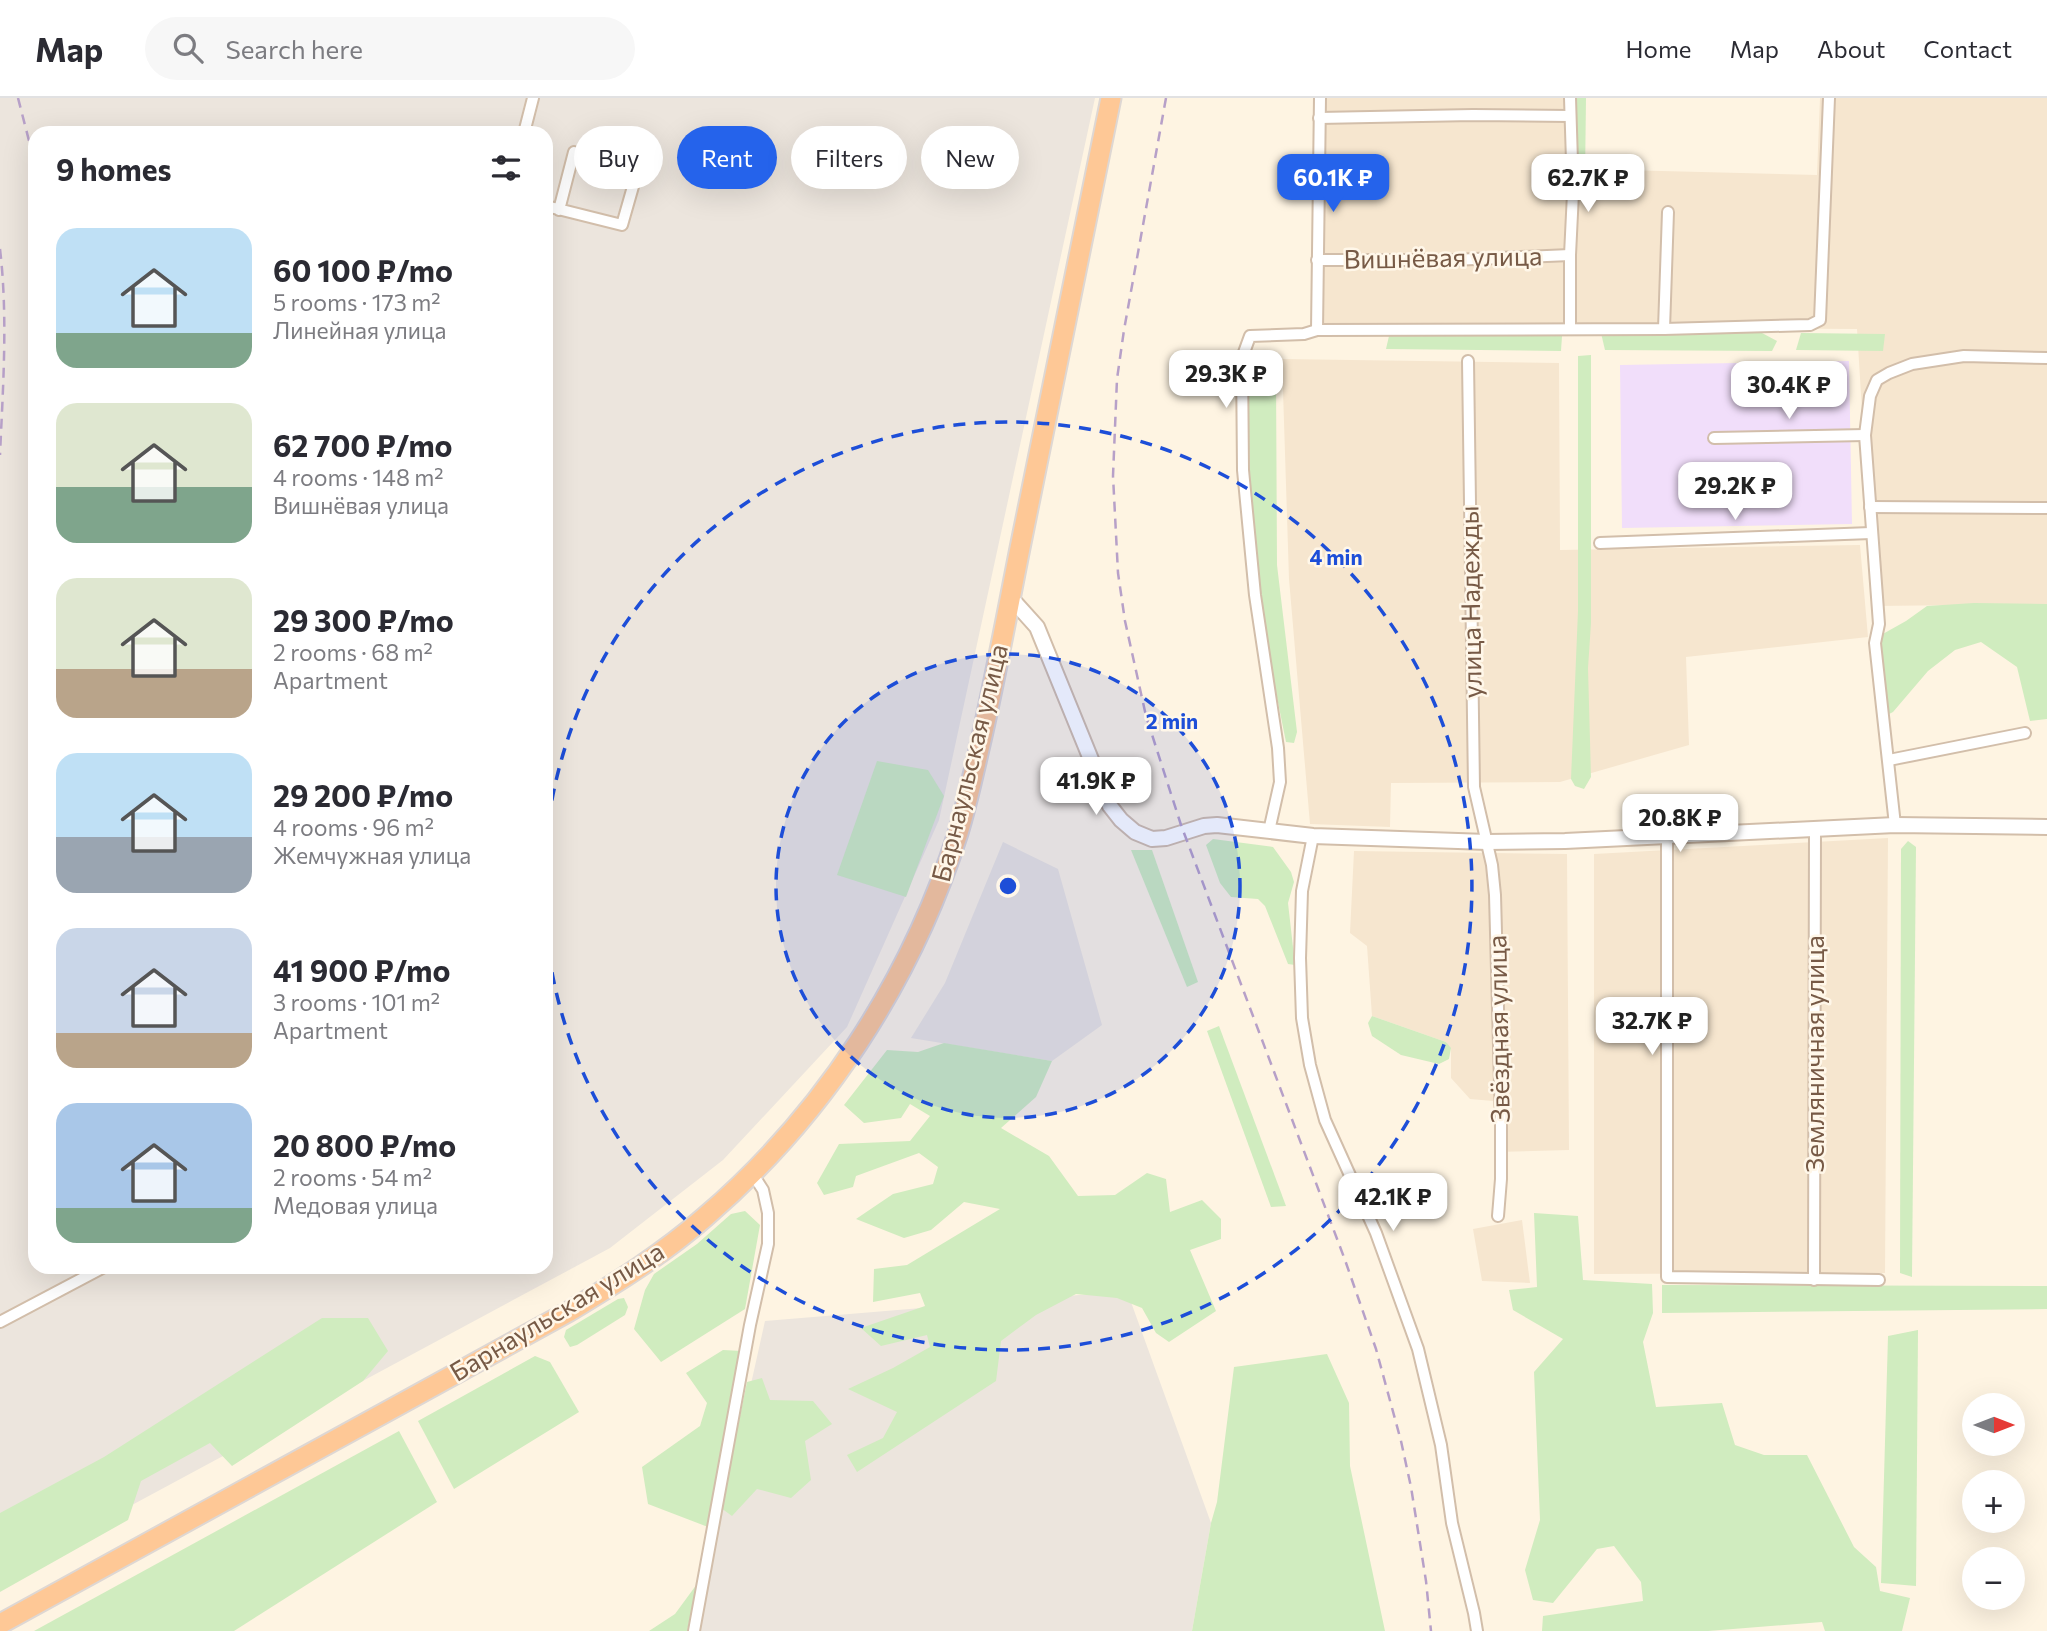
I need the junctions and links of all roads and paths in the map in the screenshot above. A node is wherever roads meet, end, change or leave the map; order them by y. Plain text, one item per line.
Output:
1 (533, 98) edge
2 (1111, 98) edge
3 (1320, 98) edge
4 (1570, 98) edge
5 (1829, 98) edge
6 (1570, 117) junction
7 (1319, 118) junction
8 (526, 126) edge
9 (553, 208) edge
10 (559, 210) junction
11 (1668, 212) dead end
12 (1570, 256) junction
13 (1317, 260) junction
14 (1570, 329) junction
15 (1664, 329) junction
16 (1317, 330) junction
17 (2047, 358) edge
18 (1468, 361) dead end
19 (1865, 435) junction
20 (1714, 438) dead end
21 (1870, 507) junction
22 (2047, 508) edge
23 (1871, 533) junction
24 (1600, 543) dead end
25 (1010, 597) junction
26 (2025, 733) dead end
27 (1889, 760) junction
28 (1895, 825) junction
29 (2047, 827) edge
30 (1815, 829) junction
31 (1269, 831) junction
32 (1314, 836) junction
33 (1667, 837) junction
34 (1487, 842) junction
35 (752, 1173) junction
36 (1498, 1216) dead end
37 (91, 1274) edge
38 (1814, 1280) junction
39 (1879, 1280) dead end
40 (0, 1322) edge
41 (0, 1623) edge
42 (694, 1631) edge
43 (1477, 1631) edge

1 - 8 street
2 - 25 highway, Барнаульская улица
3 - 7 street
4 - 6 street
5 - 15 street
6 - 7 street
6 - 12 street
7 - 13 street
9 - 10 street
10 - 10 street
11 - 15 street
12 - 13 street, Вишнёвая улица
12 - 14 street
13 - 16 street
14 - 15 street
14 - 16 street
16 - 31 street
17 - 19 street
18 - 34 street, улица Надежды
19 - 20 street
19 - 21 street
21 - 22 street
21 - 23 street
23 - 24 street
23 - 27 street
25 - 31 street
25 - 35 highway, Барнаульская улица
26 - 27 street
27 - 28 street
28 - 29 street
28 - 30 street
30 - 33 street
30 - 38 street, Земляничная улица
31 - 32 street
32 - 34 street
32 - 43 street
33 - 34 street
33 - 38 street
34 - 36 street, Звёздная улица
35 - 41 highway, Барнаульская улица
35 - 42 street
37 - 40 street
38 - 39 street

